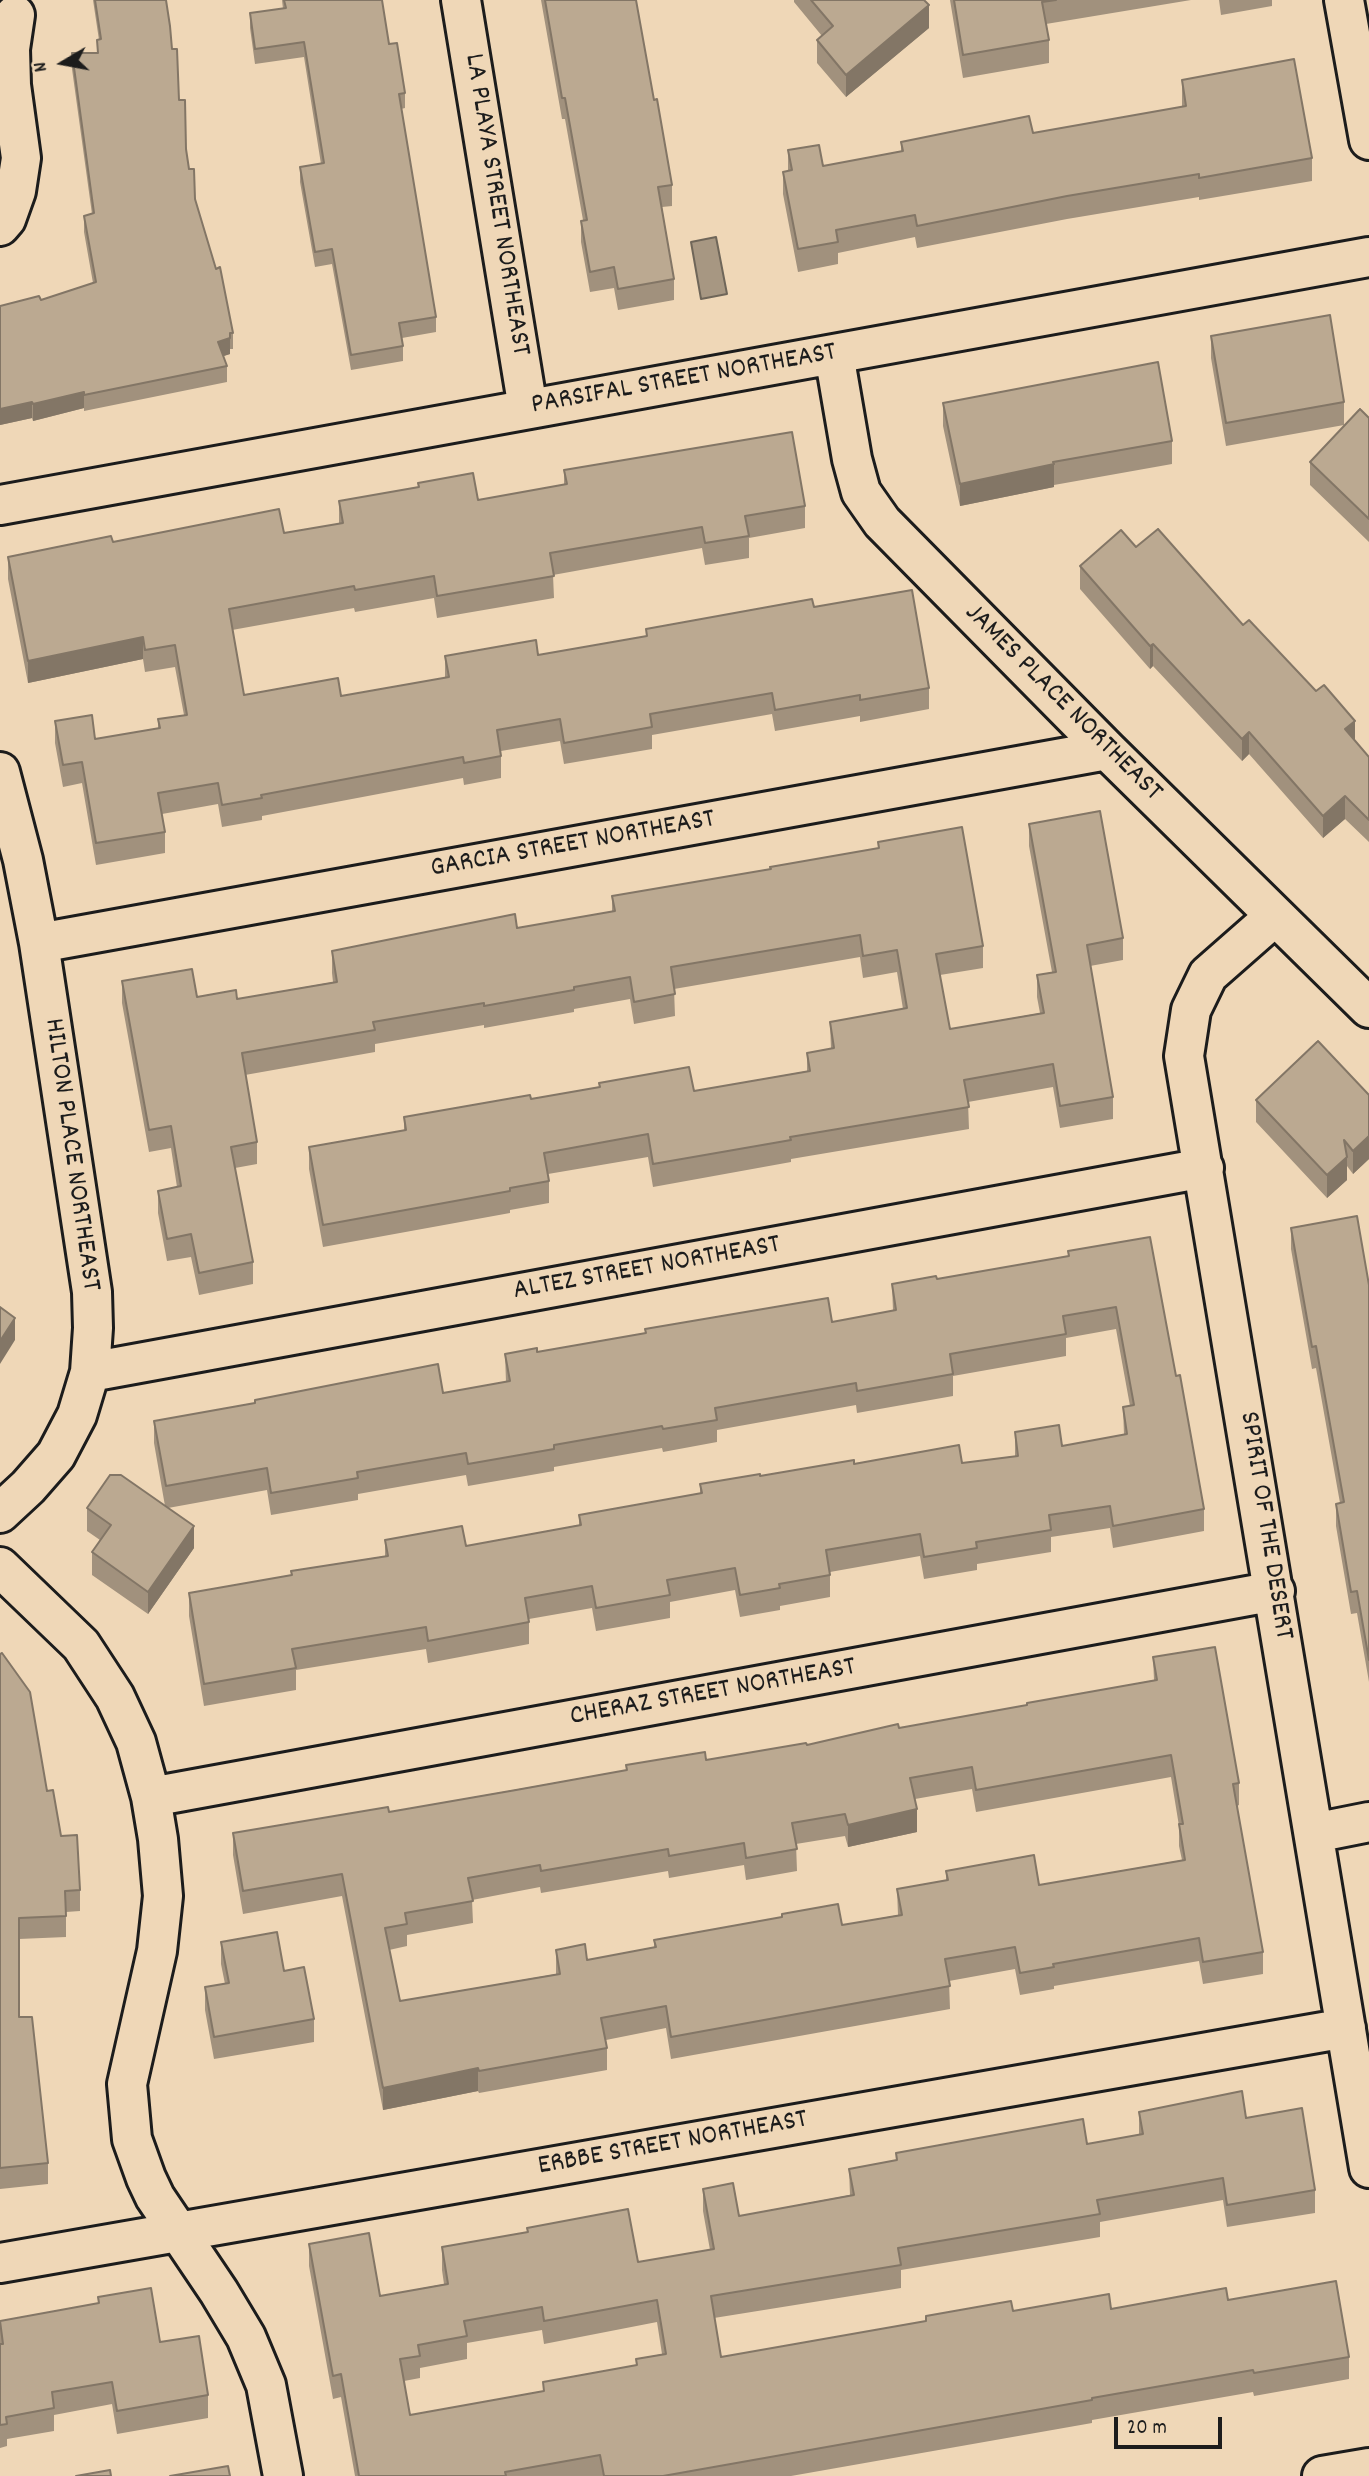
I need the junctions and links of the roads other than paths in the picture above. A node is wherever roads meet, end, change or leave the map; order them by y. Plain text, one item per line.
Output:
1 (461, 0) edge
2 (1344, 0) edge
3 (15, 15) dead end
4 (1369, 140) edge
5 (0, 226) edge
6 (1369, 257) edge
7 (834, 354) junction
8 (528, 409) junction
9 (0, 505) edge
10 (1107, 750) junction
11 (0, 772) edge
12 (1274, 917) junction
13 (39, 943) junction
14 (1369, 1008) edge
15 (1204, 1168) junction
16 (90, 1372) junction
17 (0, 1513) edge
18 (0, 1567) edge
19 (1275, 1591) junction
20 (151, 1797) junction
21 (1369, 1822) edge
22 (1314, 1833) junction
23 (1346, 2028) junction
24 (1369, 2168) edge
25 (177, 2232) junction
26 (0, 2263) edge
27 (1369, 2468) edge
28 (283, 2476) edge
29 (1322, 2476) edge

1 - 8 street, LA PLAYA STREET NORTHEAST
2 - 4 street
3 - 5 street
6 - 7 street, PARSIFAL STREET NORTHEAST
7 - 8 street, PARSIFAL STREET NORTHEAST
7 - 10 street, JAMES PLACE NORTHEAST
8 - 9 street, PARSIFAL STREET NORTHEAST
10 - 12 street, JAMES PLACE NORTHEAST
10 - 13 street, GARCIA STREET NORTHEAST
11 - 13 street, HILTON PLACE NORTHEAST
12 - 14 street, JAMES PLACE NORTHEAST
12 - 15 street, SPIRIT OF THE DESERT
13 - 16 street, HILTON PLACE NORTHEAST
15 - 16 street, ALTEZ STREET NORTHEAST
15 - 19 street, SPIRIT OF THE DESERT
16 - 17 street, HILTON PLACE NORTHEAST
18 - 20 street
19 - 20 street, CHERAZ STREET NORTHEAST
19 - 22 street, SPIRIT OF THE DESERT
20 - 25 street
21 - 22 street
22 - 23 street, SPIRIT OF THE DESERT
23 - 24 street, SPIRIT OF THE DESERT
23 - 25 street, ERBBE STREET NORTHEAST
25 - 26 street, ERBBE STREET NORTHEAST
25 - 28 street
27 - 29 street

